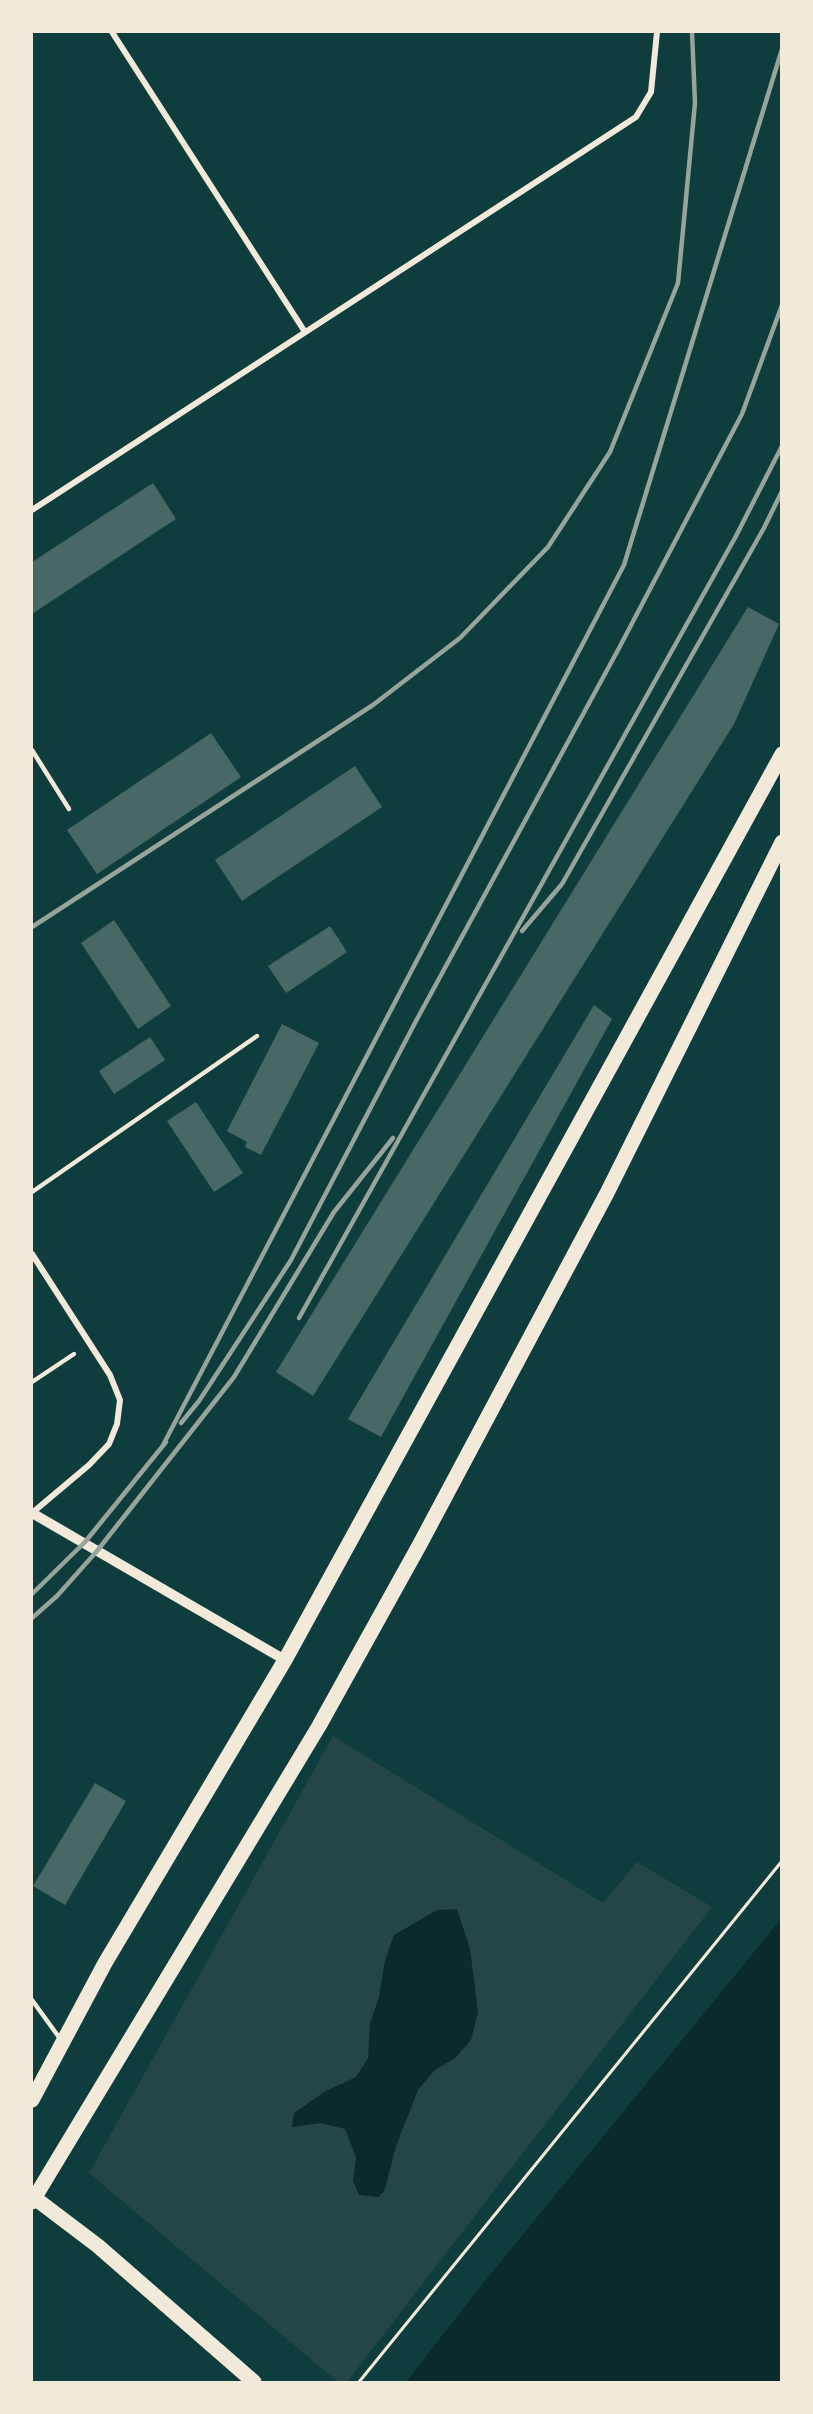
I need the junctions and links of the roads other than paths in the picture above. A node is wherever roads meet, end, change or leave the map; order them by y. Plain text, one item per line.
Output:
1 (112, 32) edge
2 (657, 32) edge
3 (305, 332) junction
4 (32, 510) edge
5 (32, 750) edge
6 (782, 754) edge
7 (69, 809) dead end
8 (782, 842) edge
9 (257, 1036) dead end
10 (32, 1191) edge
11 (32, 1254) edge
12 (74, 1354) dead end
13 (32, 1382) edge
14 (32, 1513) edge
15 (285, 1660) junction
16 (32, 2000) edge
17 (63, 2042) junction
18 (37, 2079) edge
19 (32, 2100) edge
20 (32, 2199) edge
21 (254, 2382) edge

1 - 3 street
2 - 3 street
3 - 4 street
5 - 7 lane
6 - 15 highway
8 - 20 highway
9 - 10 lane
11 - 14 street
12 - 13 lane
14 - 15 street
15 - 17 highway
16 - 17 lane
17 - 18 highway
18 - 19 highway
20 - 21 highway

